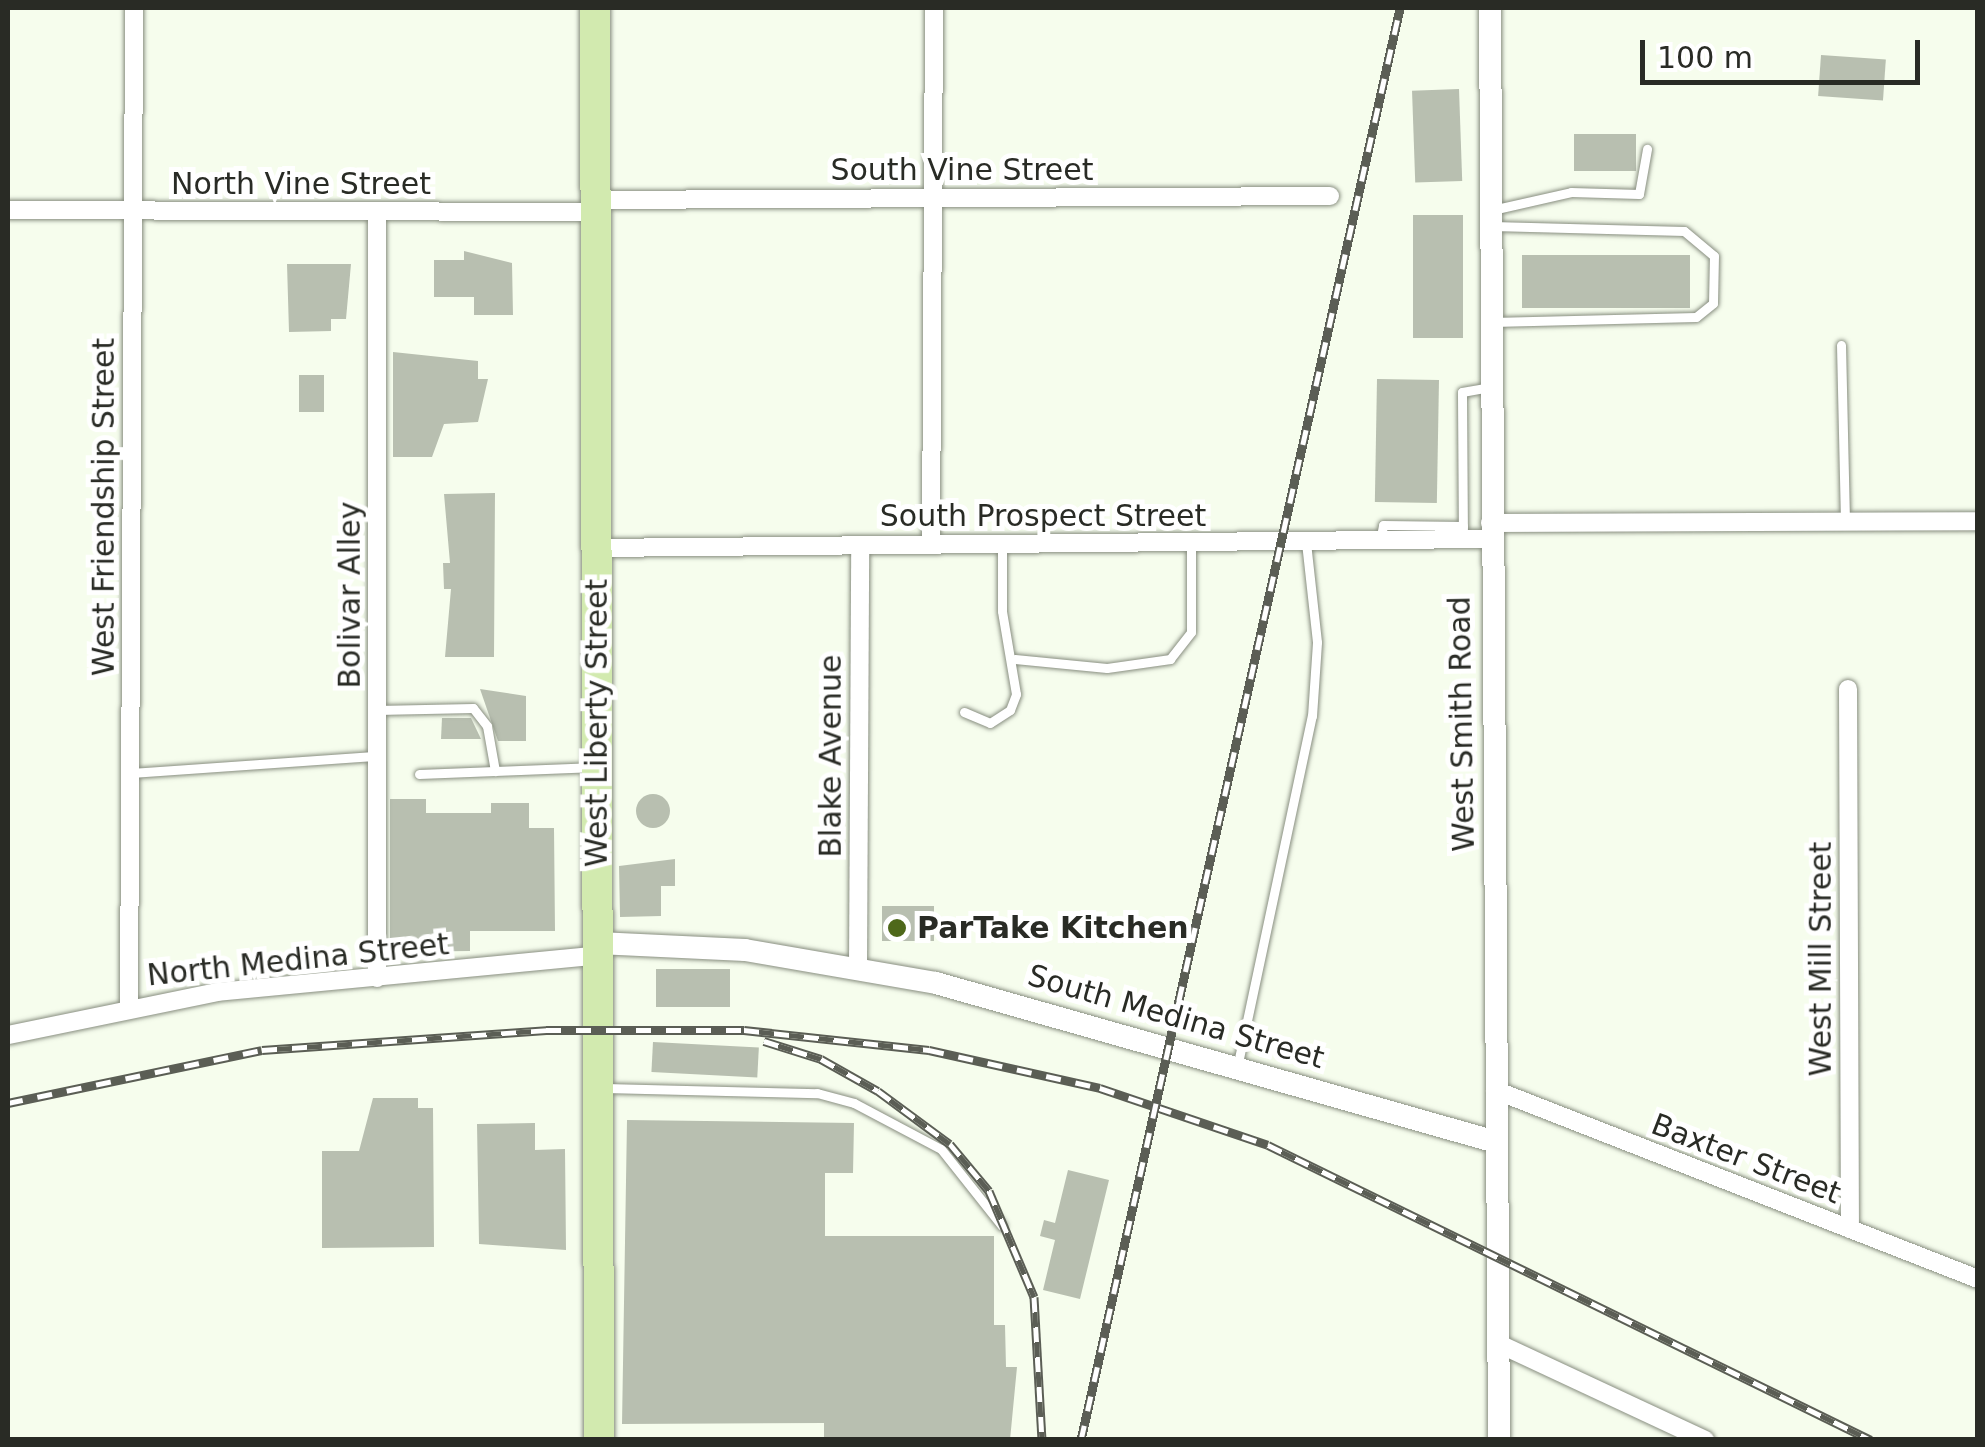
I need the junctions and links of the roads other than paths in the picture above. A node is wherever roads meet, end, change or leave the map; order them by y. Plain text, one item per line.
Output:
1 (134, 8) edge
2 (595, 8) edge
3 (934, 8) edge
4 (1490, 8) edge
5 (1647, 149) dead end
6 (1330, 196) dead end
7 (933, 198) junction
8 (594, 206) junction
9 (8, 210) edge
10 (134, 211) junction
11 (377, 211) junction
12 (1490, 218) junction
13 (1490, 322) junction
14 (1841, 345) dead end
15 (1490, 387) junction
16 (1845, 522) junction
17 (1978, 522) edge
18 (1490, 531) junction
19 (1463, 533) junction
20 (1306, 542) junction
21 (1191, 543) junction
22 (860, 544) junction
23 (931, 544) junction
24 (1002, 544) junction
25 (596, 548) junction
26 (1015, 658) junction
27 (1848, 689) dead end
28 (377, 710) junction
29 (964, 712) dead end
30 (377, 756) junction
31 (597, 767) junction
32 (495, 771) junction
33 (130, 772) junction
34 (419, 774) dead end
35 (598, 949) junction
36 (858, 968) junction
37 (378, 978) junction
38 (129, 1007) junction
39 (8, 1035) edge
40 (1238, 1062) junction
41 (598, 1088) junction
42 (1495, 1090) junction
43 (1496, 1142) junction
44 (1002, 1226) dead end
45 (1850, 1229) junction
46 (1978, 1279) edge
47 (1498, 1343) junction
48 (599, 1440) edge
49 (1499, 1440) edge
50 (1705, 1440) edge

1 - 10 street, West Friendship Street
2 - 8 highway, West Liberty Street
3 - 7 street
4 - 12 street, West Smith Road
5 - 12 lane
6 - 7 street, South Vine Street
7 - 8 street, South Vine Street
7 - 23 street
8 - 11 street, North Vine Street
8 - 25 highway, West Liberty Street
9 - 10 street, North Vine Street
10 - 11 street, North Vine Street
10 - 33 street, West Friendship Street
11 - 28 street, Bolivar Alley
12 - 13 street, West Smith Road
12 - 13 lane
13 - 15 street, West Smith Road
14 - 16 lane
15 - 18 street, West Smith Road
15 - 19 lane
16 - 17 street, South Prospect Street
16 - 18 street, South Prospect Street
18 - 19 street, South Prospect Street
18 - 42 street, West Smith Road
19 - 20 street, South Prospect Street
20 - 21 street, South Prospect Street
20 - 40 lane
21 - 24 street, South Prospect Street
21 - 26 lane
22 - 23 street, South Prospect Street
22 - 25 street, South Prospect Street
22 - 36 street, Blake Avenue
23 - 24 street, South Prospect Street
24 - 26 lane
25 - 31 highway, West Liberty Street
26 - 29 lane
27 - 45 street, West Mill Street
28 - 30 street, Bolivar Alley
28 - 32 lane
30 - 33 lane
30 - 37 street, Bolivar Alley
31 - 32 lane
31 - 35 highway, West Liberty Street
32 - 34 lane
33 - 38 street, West Friendship Street
35 - 36 street, South Medina Street
35 - 37 street, North Medina Street
35 - 41 highway, West Liberty Street
36 - 40 street, South Medina Street
37 - 38 street, North Medina Street
38 - 39 street, North Medina Street
40 - 43 street, South Medina Street
41 - 44 lane
41 - 48 highway, West Liberty Street
42 - 43 street, West Smith Road
42 - 45 street, Baxter Street
43 - 47 street, West Smith Road
45 - 46 street, Baxter Street
47 - 49 street, West Smith Road
47 - 50 street

